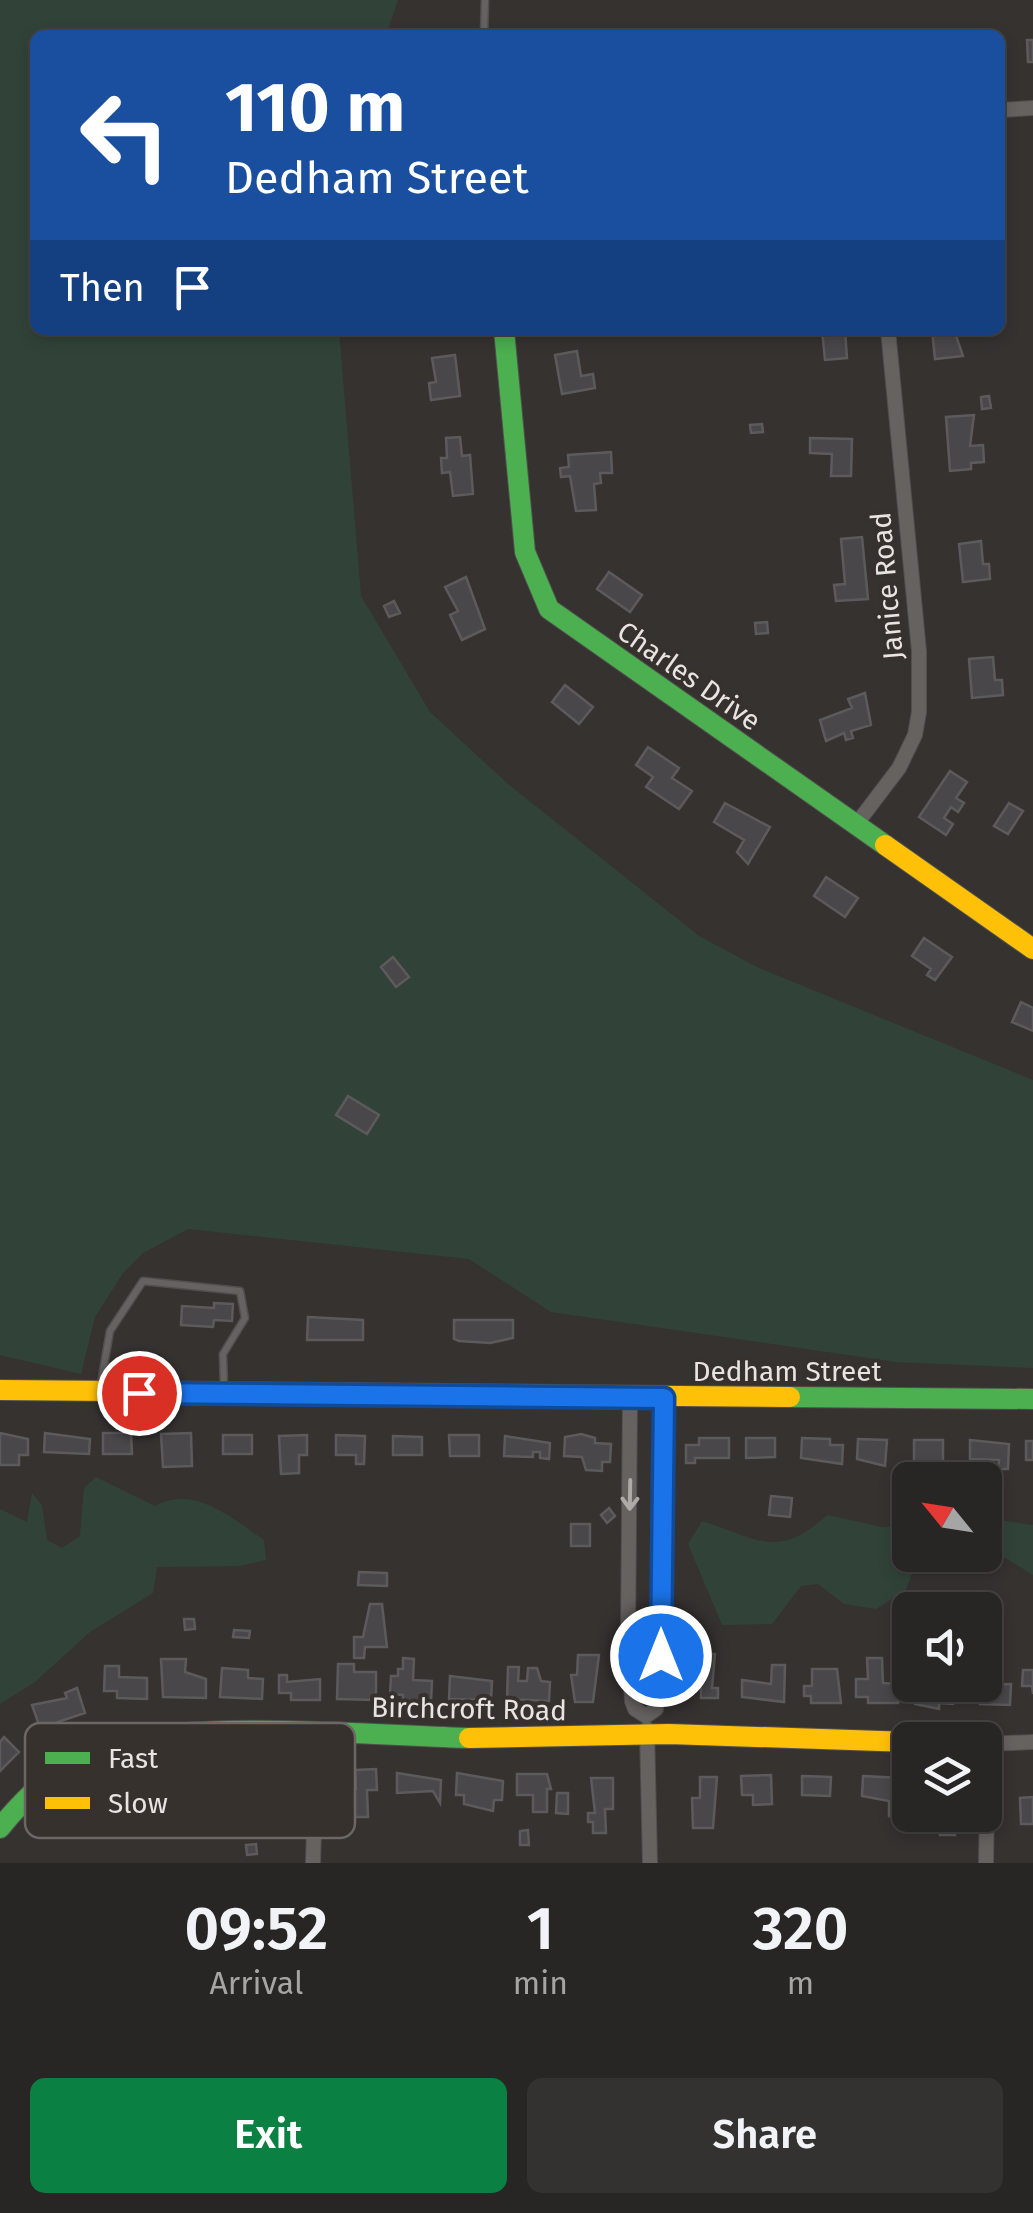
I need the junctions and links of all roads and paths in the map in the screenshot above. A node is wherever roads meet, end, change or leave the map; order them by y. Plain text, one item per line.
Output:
1 (484, 0) edge
2 (484, 30) edge
3 (1033, 108) edge
4 (1005, 110) edge
5 (504, 335) edge
6 (888, 335) edge
7 (858, 822) junction
8 (1033, 949) edge
9 (0, 1390) edge
10 (100, 1392) junction
11 (224, 1394) junction
12 (630, 1397) junction
13 (664, 1398) junction
14 (1033, 1399) edge
15 (646, 1725) junction
16 (355, 1734) edge
17 (892, 1741) edge
18 (1033, 1742) edge
19 (1002, 1743) edge
20 (25, 1797) edge
21 (0, 1828) edge
22 (986, 1832) edge
23 (314, 1838) edge
24 (313, 1863) edge
25 (650, 1863) edge
26 (986, 1863) edge

1 - 2 lane
3 - 4 street
5 - 7 street, Charles Drive
6 - 7 street, Janice Road
7 - 8 street, Charles Drive
9 - 10 street, Dedham Street
10 - 11 street, Dedham Street
10 - 11 lane
11 - 12 street, Dedham Street
12 - 13 street, Dedham Street
12 -> 15 street
13 - 14 street, Dedham Street
13 - 15 street
15 - 16 street, Birchcroft Road
15 - 17 street, Birchcroft Road
15 - 25 street
18 - 19 street
20 - 21 street, Birchcroft Road
22 - 26 street
23 - 24 street

